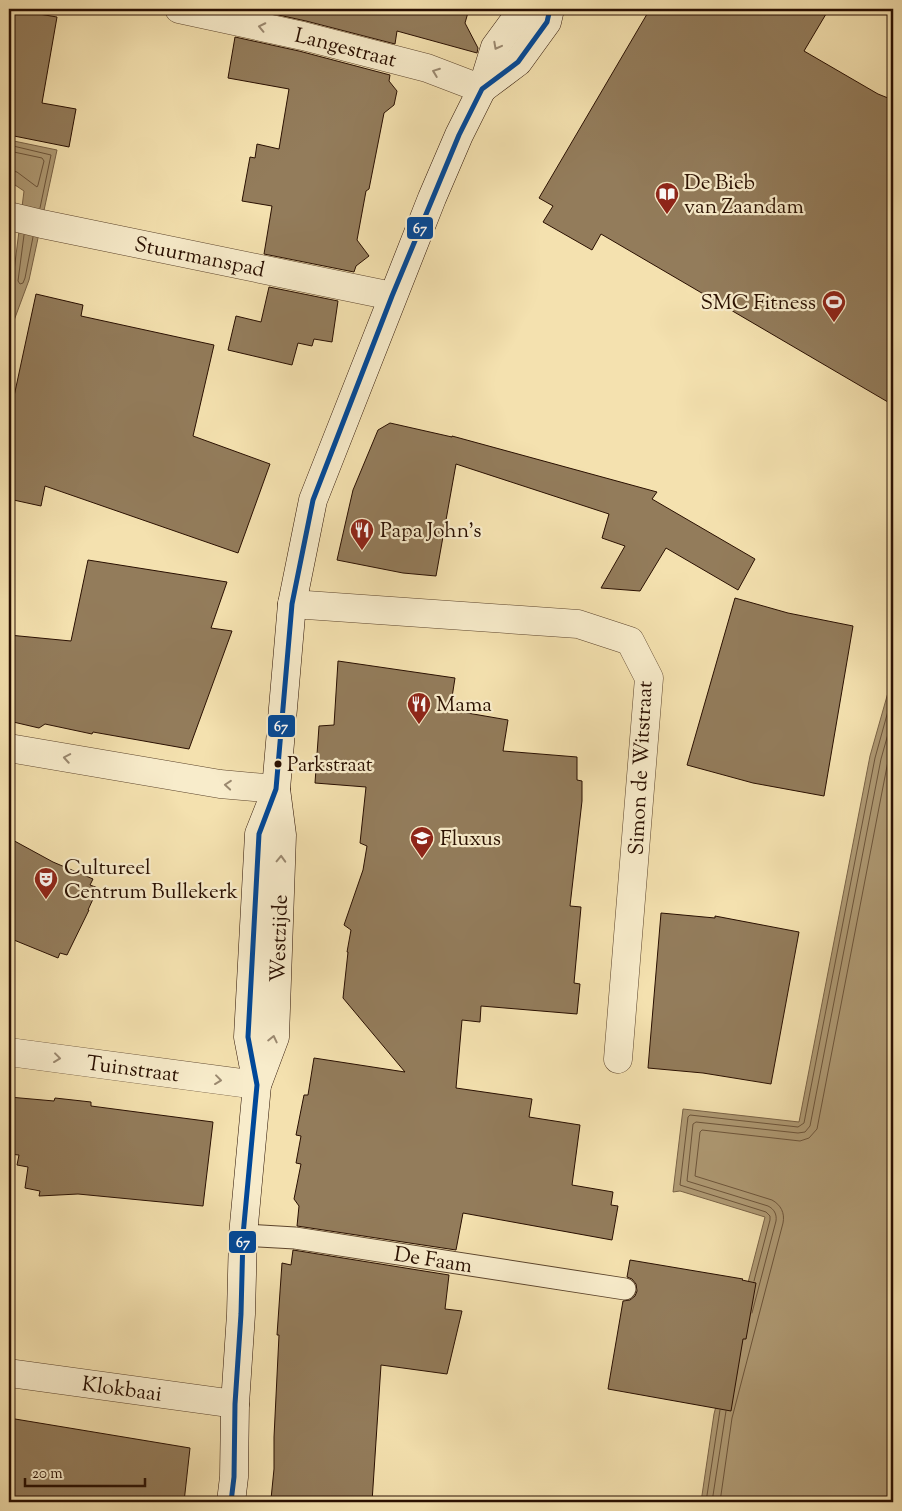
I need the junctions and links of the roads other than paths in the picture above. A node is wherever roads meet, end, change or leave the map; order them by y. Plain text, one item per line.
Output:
1 (179, 9) edge
2 (523, 9) edge
3 (550, 9) edge
4 (482, 89) junction
5 (23, 219) edge
6 (392, 296) junction
7 (292, 604) junction
8 (9, 748) edge
9 (276, 790) junction
10 (9, 1052) edge
11 (618, 1059) dead end
12 (257, 1085) junction
13 (243, 1235) junction
14 (625, 1290) dead end
15 (9, 1373) edge
16 (235, 1404) junction
17 (231, 1502) edge

4 -> 1 street, Langestraat
2 -> 4 street, Westzijde
3 - 4 street, Westzijde
4 - 6 street, Westzijde
5 - 6 street, Stuurmanspad
6 - 7 street, Westzijde
7 - 9 street, Westzijde
7 - 11 street, Simon de Witstraat
9 -> 8 street
9 - 12 street, Westzijde
10 -> 12 street, Tuinstraat
12 - 13 street, Westzijde
13 - 14 lane, De Faam
13 - 16 street, Westzijde
15 - 16 street, Klokbaai
16 - 17 street, Westzijde

